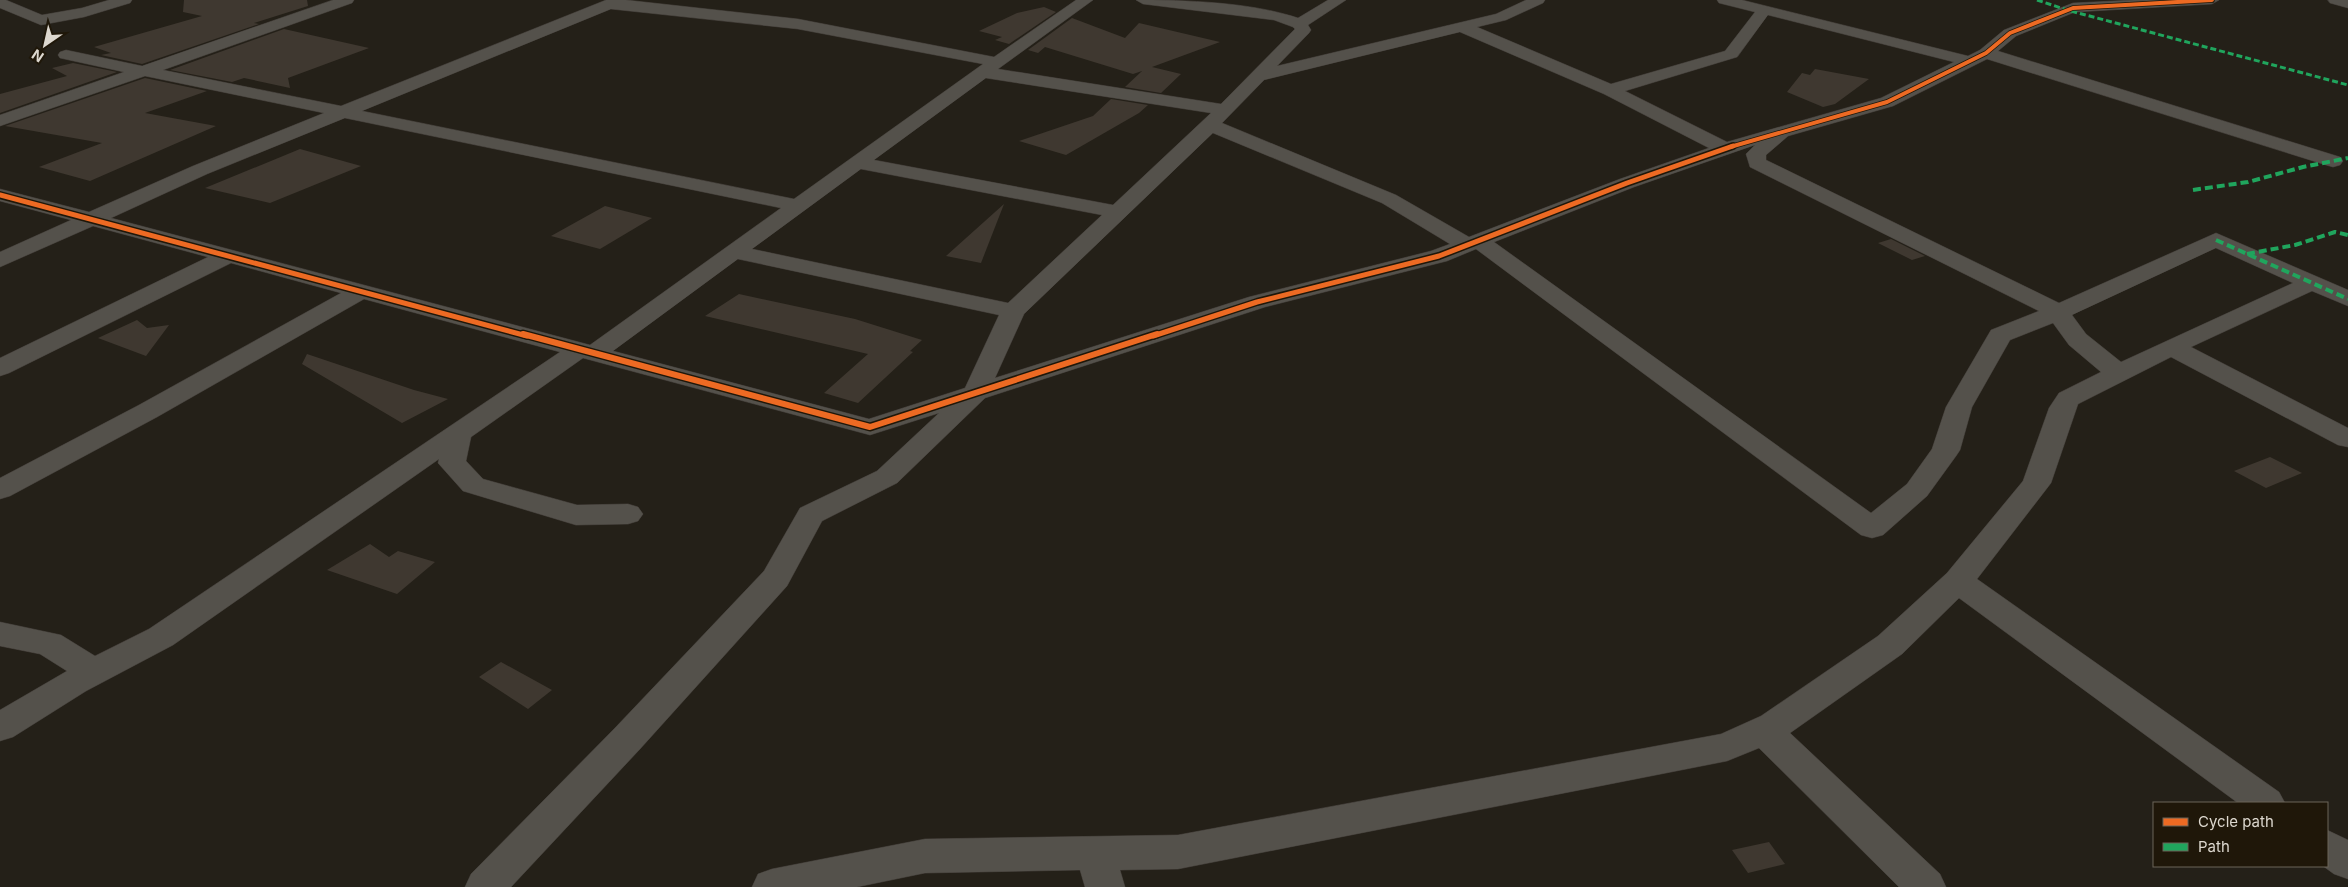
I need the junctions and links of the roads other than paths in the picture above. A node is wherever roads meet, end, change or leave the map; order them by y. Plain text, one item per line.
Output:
1 (125, 0) edge
2 (347, 0) edge
3 (1086, 0) edge
4 (1143, 0) edge
5 (1339, 0) edge
6 (1538, 0) edge
7 (1724, 0) edge
8 (2212, 0) edge
9 (2335, 0) edge
10 (571, 1) dead end
11 (0, 3) edge
12 (610, 3) edge
13 (2348, 4) edge
14 (1764, 10) junction
15 (1299, 24) junction
16 (1463, 27) junction
17 (66, 55) dead end
18 (1978, 57) junction
19 (990, 67) junction
20 (144, 71) junction
21 (1258, 76) junction
22 (1610, 90) junction
23 (1225, 110) junction
24 (343, 112) junction
25 (0, 121) edge
26 (1210, 125) junction
27 (1781, 132) junction
28 (1726, 149) junction
29 (2333, 162) dead end
30 (858, 163) junction
31 (0, 195) edge
32 (799, 206) junction
33 (1118, 212) junction
34 (88, 219) junction
35 (1472, 243) junction
36 (736, 252) junction
37 (228, 256) junction
38 (0, 260) edge
39 (2312, 283) junction
40 (361, 291) junction
41 (2348, 299) edge
42 (1012, 311) junction
43 (2058, 312) junction
44 (2171, 347) junction
45 (586, 352) junction
46 (0, 368) edge
47 (2119, 373) junction
48 (975, 394) junction
49 (458, 433) junction
50 (2348, 439) edge
51 (0, 490) edge
52 (628, 514) dead end
53 (1958, 581) junction
54 (0, 634) edge
55 (94, 671) junction
56 (0, 727) edge
57 (1764, 731) junction
58 (2265, 802) edge
59 (2328, 848) edge
60 (2348, 862) edge
61 (1100, 870) edge
62 (485, 887) edge
63 (772, 887) edge
64 (1926, 887) edge

1 - 11 street
2 - 20 street
3 - 19 street
4 - 15 street
5 - 15 street
6 - 16 street
7 - 14 street
8 - 18 street
9 - 13 street
10 - 12 street
12 - 19 street
12 - 24 street
14 - 18 street
14 - 22 street
15 - 21 street
16 - 21 street
16 - 22 street
17 - 20 street
18 - 27 street
18 - 29 street
19 - 23 street
19 - 30 street
20 - 24 street
20 - 25 street
21 - 23 street
22 - 28 street
23 - 26 street
24 - 32 street
24 - 34 street
26 - 33 street
26 - 35 street
27 - 28 street
27 - 43 street
28 - 35 street
30 - 32 street
30 - 33 street
31 - 34 street
32 - 36 street
33 - 42 street
34 - 37 street
34 - 38 street
35 - 43 street
35 - 48 street
36 - 42 street
36 - 45 street
37 - 40 street
37 - 46 street
39 - 41 street
39 - 43 street
39 - 44 street
40 - 45 street
40 - 51 street
42 - 48 street
43 - 47 street
44 - 47 street
44 - 50 street
45 - 48 street
45 - 49 street
47 - 53 street
48 - 62 street
49 - 52 street
49 - 55 street
53 - 57 street
53 - 58 street
54 - 55 street
55 - 56 street
57 - 61 street
57 - 64 street
59 - 60 street
61 - 63 street

